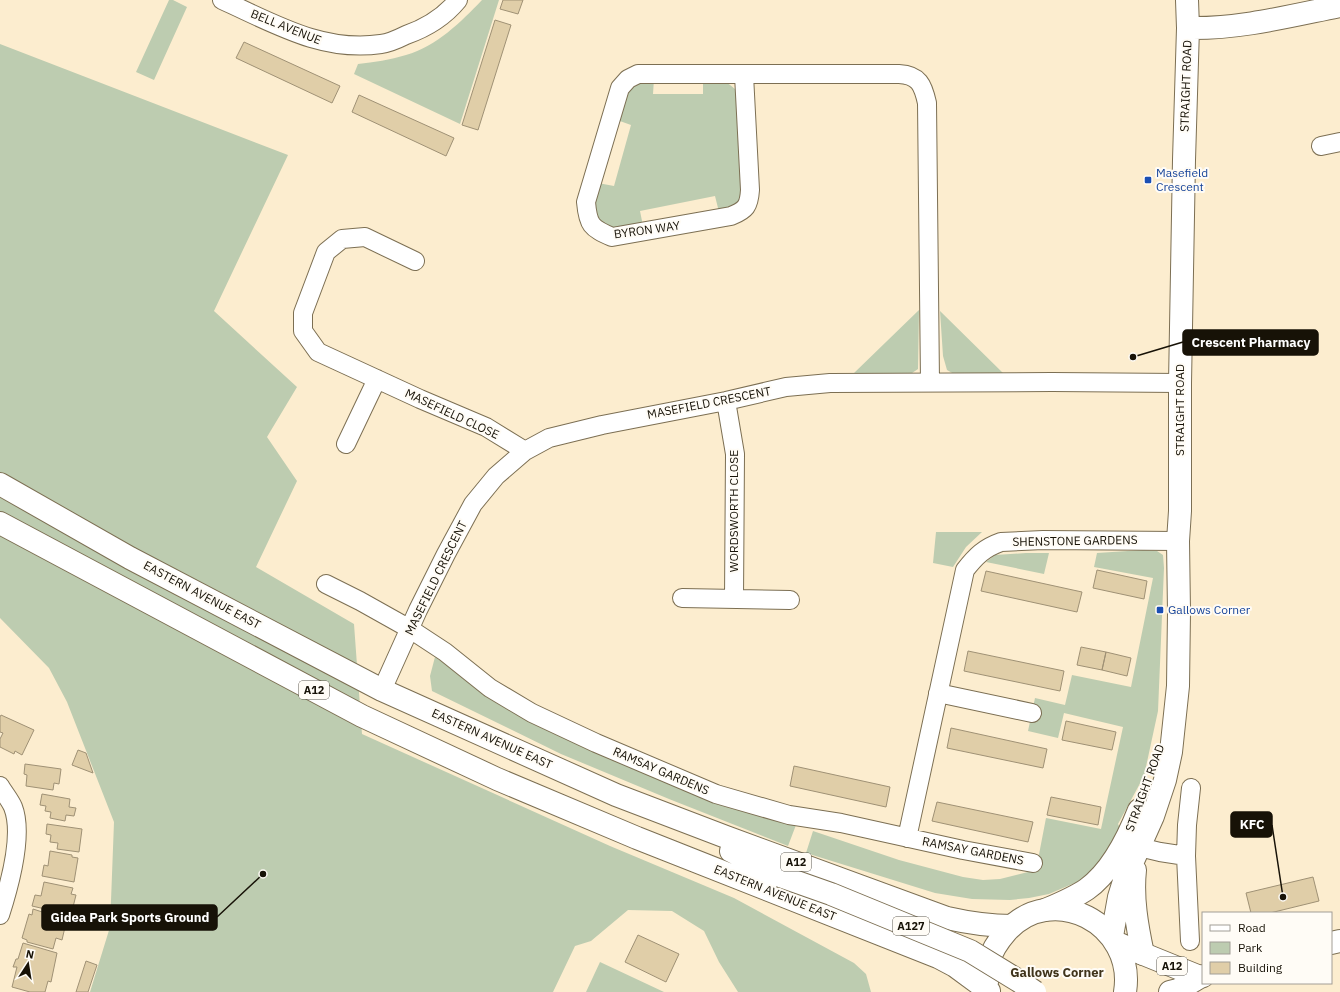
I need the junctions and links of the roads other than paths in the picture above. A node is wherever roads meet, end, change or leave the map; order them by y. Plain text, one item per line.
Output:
1 (222, 0) edge
2 (458, 0) edge
3 (1187, 0) edge
4 (1340, 6) edge
5 (1188, 28) junction
6 (744, 75) junction
7 (1340, 142) edge
8 (1321, 146) dead end
9 (414, 261) dead end
10 (377, 379) junction
11 (930, 382) junction
12 (1180, 383) junction
13 (726, 401) junction
14 (346, 444) dead end
15 (525, 451) junction
16 (0, 484) edge
17 (0, 523) edge
18 (1178, 541) junction
19 (326, 584) dead end
20 (682, 598) dead end
21 (734, 598) junction
22 (790, 600) dead end
23 (410, 629) junction
24 (382, 690) junction
25 (938, 693) junction
26 (1176, 701) junction
27 (1032, 713) dead end
28 (0, 786) edge
29 (1191, 788) dead end
30 (616, 795) junction
31 (637, 838) junction
32 (907, 838) junction
33 (1139, 847) junction
34 (1186, 856) junction
35 (1033, 863) dead end
36 (780, 876) junction
37 (1045, 910) junction
38 (0, 916) edge
39 (1012, 926) junction
40 (1114, 939) junction
41 (1190, 941) dead end
42 (1143, 954) junction
43 (1202, 977) edge
44 (989, 991) edge
45 (1175, 991) edge
46 (1035, 992) edge
47 (1125, 992) edge

1 - 2 street, BELL AVENUE
3 - 5 main road, STRAIGHT ROAD
4 - 5 main road
5 - 12 main road, STRAIGHT ROAD
6 - 6 street, BYRON WAY
6 - 11 street, BYRON WAY
7 - 8 street
9 - 10 street, MASEFIELD CLOSE
10 - 14 street
10 - 15 street, MASEFIELD CLOSE
11 - 12 street, MASEFIELD CRESCENT
11 - 13 street, MASEFIELD CRESCENT
12 - 18 main road, STRAIGHT ROAD
13 - 15 street, MASEFIELD CRESCENT
13 - 21 street, WORDSWORTH CLOSE
15 - 23 street, MASEFIELD CRESCENT
16 - 24 main road, EASTERN AVENUE EAST / A12
17 - 31 main road, EASTERN AVENUE EAST / A12
18 - 25 street, SHENSTONE GARDENS
18 - 26 main road, STRAIGHT ROAD
19 - 23 street, RAMSAY GARDENS
20 - 21 street
21 - 22 street
23 - 24 street, MASEFIELD CRESCENT
23 - 32 street, RAMSAY GARDENS
24 - 30 main road, EASTERN AVENUE EAST / A12
25 - 27 street
25 - 32 street, SHENSTONE GARDENS
26 - 33 main road, STRAIGHT ROAD
26 - 37 main road, STRAIGHT ROAD
28 - 38 street
29 - 34 street
30 - 36 main road, A127
30 - 39 main road, EASTERN AVENUE EAST / A12
31 - 36 main road, A127
31 - 44 main road, EASTERN AVENUE EAST / A12
32 - 35 street, RAMSAY GARDENS
33 - 34 street
33 - 40 main road, STRAIGHT ROAD
33 - 42 main road
34 - 41 street
36 - 46 main road, A127, bridge
37 - 39 main road
37 - 40 main road
39 - 44 main road
40 - 42 main road, A12
40 - 47 main road
42 - 43 main road, A12
43 - 45 main road, A12

